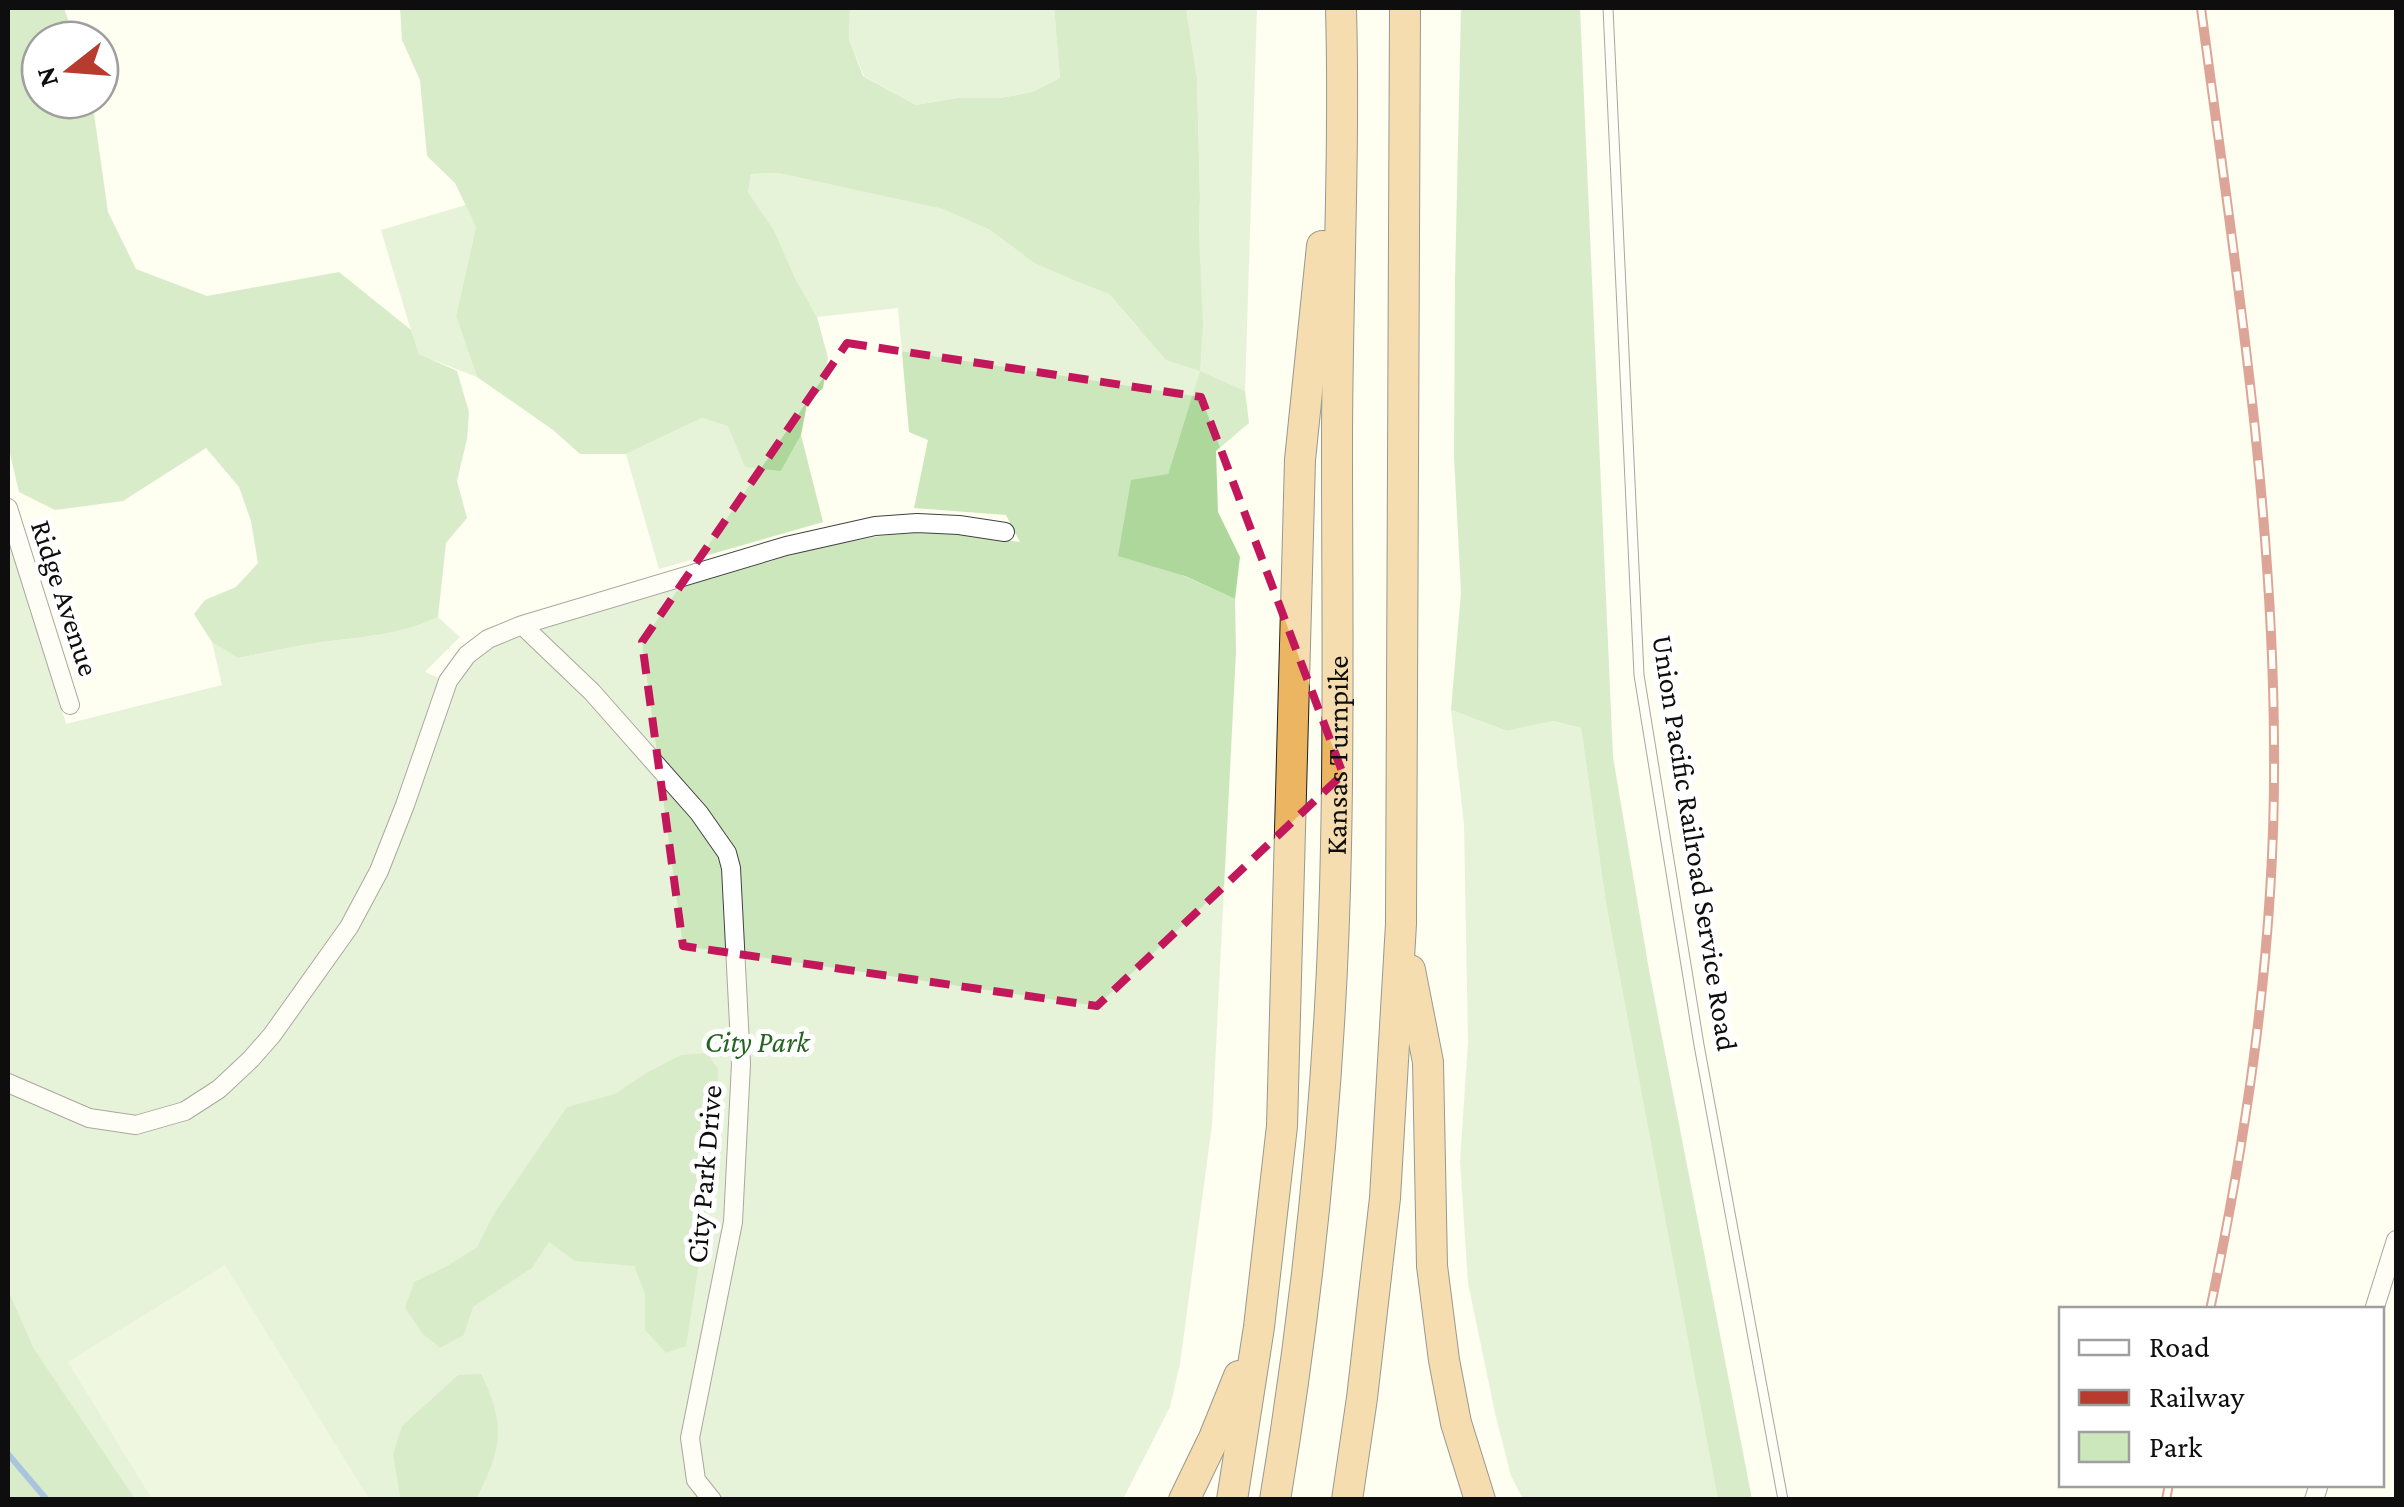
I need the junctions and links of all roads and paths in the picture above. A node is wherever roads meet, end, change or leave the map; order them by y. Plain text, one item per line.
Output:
1 (1341, 8) edge
2 (1405, 8) edge
3 (1608, 8) edge
4 (1342, 49) junction
5 (8, 508) edge
6 (1005, 532) dead end
7 (522, 624) junction
8 (70, 705) dead end
9 (1401, 924) junction
10 (8, 1083) edge
11 (2396, 1240) edge
12 (2375, 1307) edge
13 (1258, 1327) junction
14 (712, 1500) edge
15 (1184, 1500) edge
16 (1232, 1500) edge
17 (1276, 1500) edge
18 (1347, 1500) edge
19 (1480, 1500) edge
20 (1783, 1500) edge

1 - 4 highway, Kansas Turnpike
2 - 9 highway
3 - 20 lane, Union Pacific Railroad Service Road
4 - 13 highway
4 - 17 highway, Kansas Turnpike
5 - 8 street, Ridge Avenue
6 - 7 street
7 - 10 street
7 - 14 street, City Park Drive
9 - 18 highway
9 - 19 highway
11 - 12 street
13 - 15 highway
13 - 16 highway

